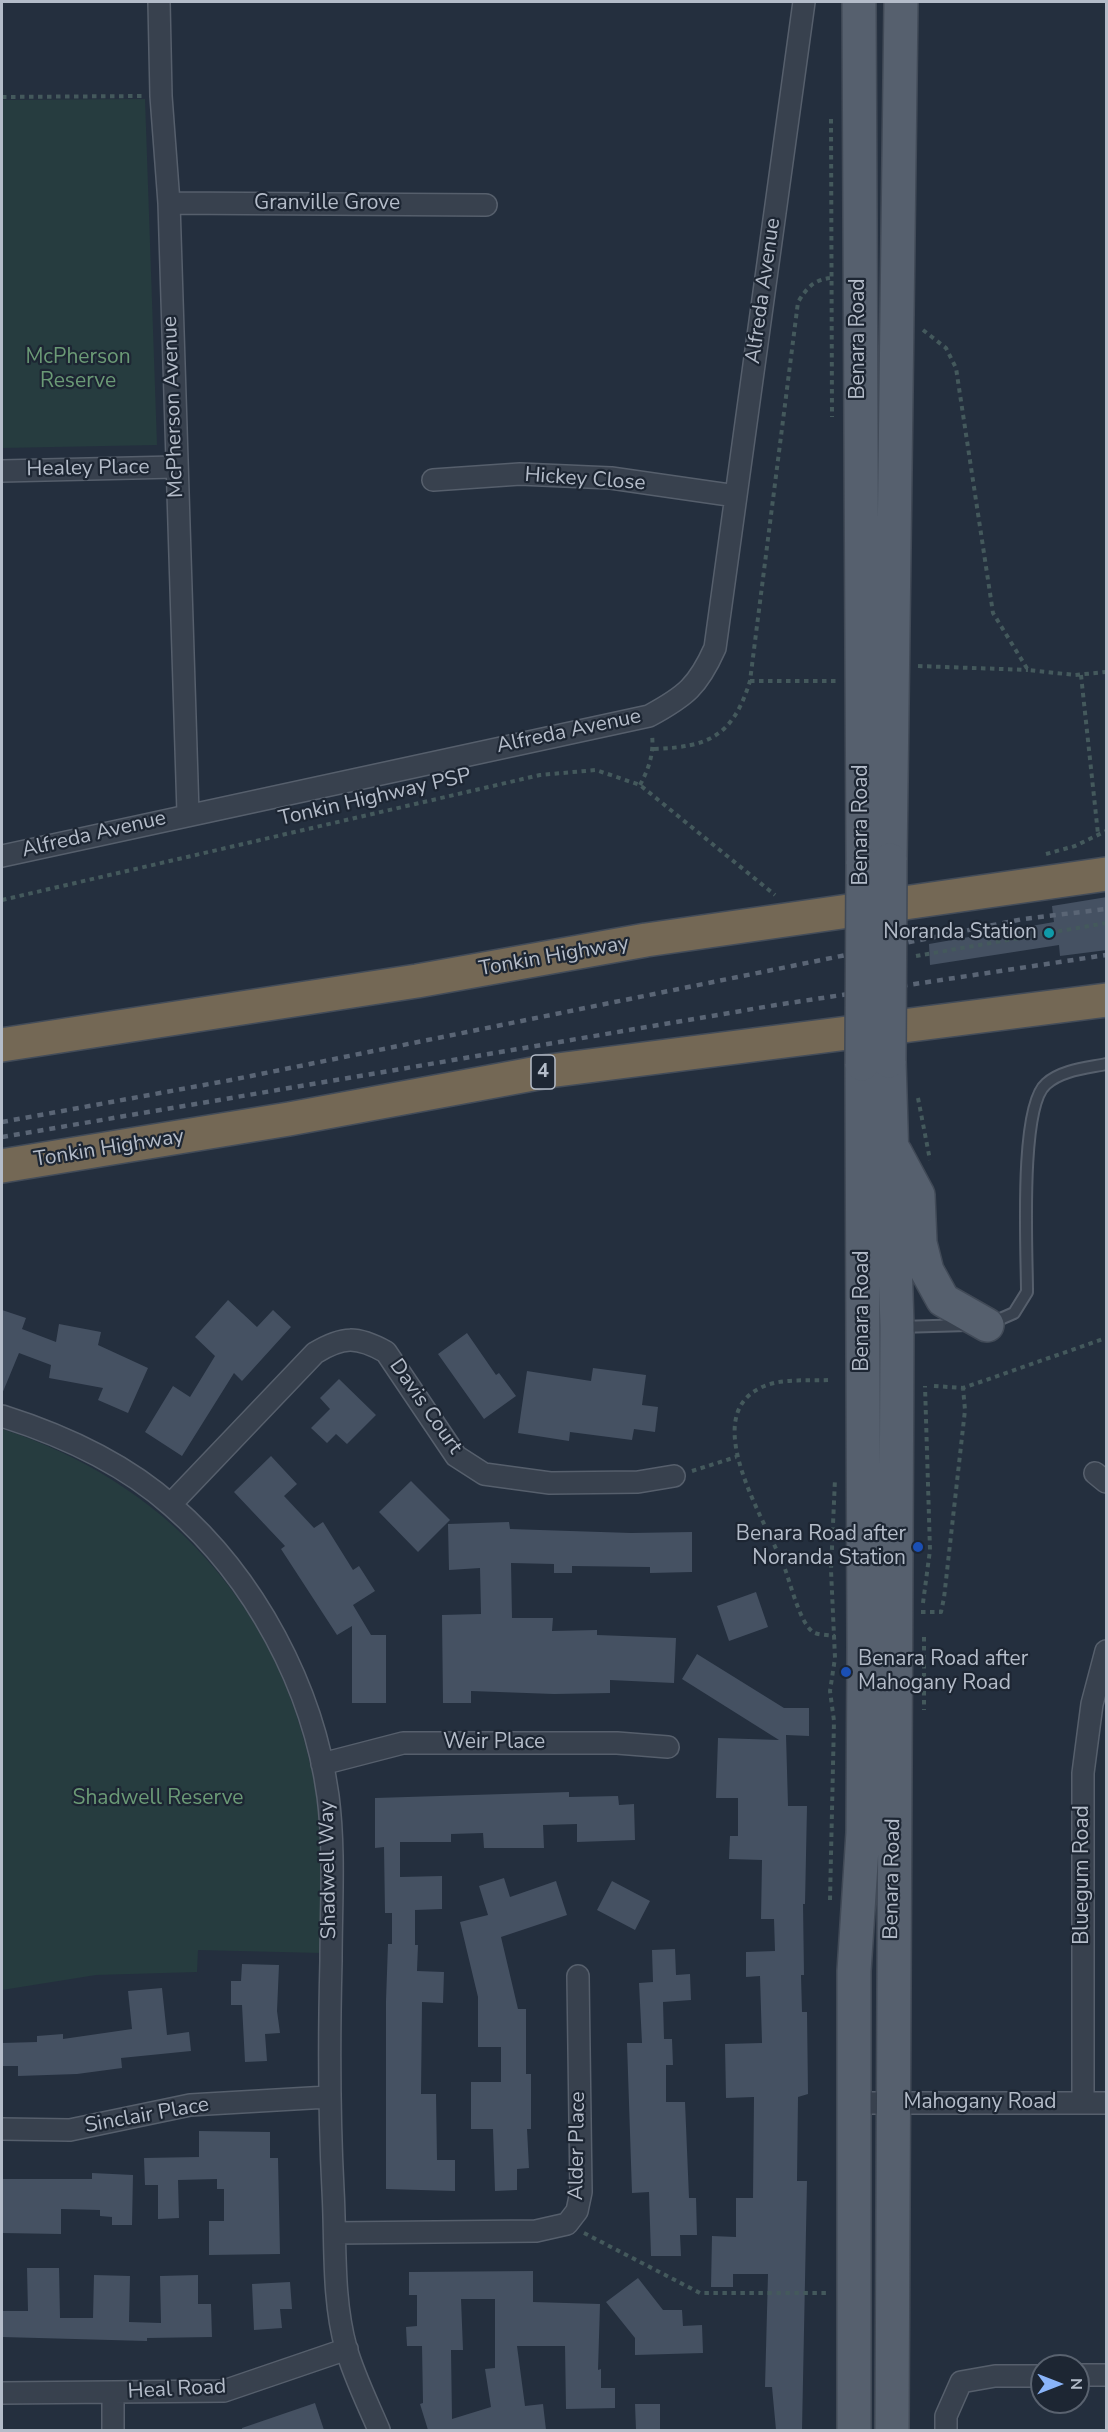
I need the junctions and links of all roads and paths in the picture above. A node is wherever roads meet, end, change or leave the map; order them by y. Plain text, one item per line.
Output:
1 (159, 2) edge
2 (804, 2) edge
3 (859, 2) edge
4 (901, 2) edge
5 (859, 48) junction
6 (901, 49) junction
7 (161, 96) junction
8 (2, 97) edge
9 (169, 203) junction
10 (486, 205) dead end
11 (830, 278) dead end
12 (923, 330) dead end
13 (175, 467) junction
14 (2, 471) edge
15 (433, 480) dead end
16 (736, 496) junction
17 (917, 666) dead end
18 (1028, 670) junction
19 (1107, 672) edge
20 (1081, 675) junction
21 (750, 681) junction
22 (837, 681) dead end
23 (649, 716) junction
24 (654, 748) junction
25 (640, 785) junction
26 (188, 813) junction
27 (1107, 831) edge
28 (1098, 834) junction
29 (2, 856) edge
30 (1037, 857) dead end
31 (876, 862) junction
32 (1107, 874) edge
33 (784, 895) dead end
34 (2, 900) edge
35 (1107, 923) edge
36 (912, 957) dead end
37 (1107, 1000) edge
38 (2, 1045) edge
39 (875, 1062) junction
40 (1107, 1064) edge
41 (917, 1087) dead end
42 (891, 1145) junction
43 (930, 1165) dead end
44 (2, 1166) edge
45 (987, 1325) junction
46 (880, 1327) junction
47 (1107, 1338) edge
48 (828, 1380) dead end
49 (934, 1386) dead end
50 (963, 1388) junction
51 (2, 1416) edge
52 (736, 1457) junction
53 (674, 1476) joint
54 (171, 1504) junction
55 (921, 1612) dead end
56 (835, 1636) dead end
57 (1107, 1651) edge
58 (895, 1713) junction
59 (834, 1742) dead end
60 (668, 1747) dead end
61 (322, 1764) junction
62 (863, 1833) junction
63 (830, 1912) dead end
64 (578, 1976) dead end
65 (328, 2097) junction
66 (1083, 2102) junction
67 (854, 2103) junction
68 (892, 2103) junction
69 (1107, 2103) edge
70 (2, 2129) edge
71 (567, 2224) junction
72 (335, 2233) junction
73 (833, 2293) dead end
74 (346, 2349) junction
75 (1090, 2375) edge
76 (1107, 2375) edge
77 (1030, 2376) edge
78 (892, 2379) junction
79 (2, 2393) edge
80 (113, 2393) junction
81 (113, 2430) edge
82 (379, 2430) edge
83 (854, 2430) edge
84 (876, 2430) edge
85 (892, 2430) edge
86 (946, 2430) edge

1 - 7 street, McPherson Avenue
2 - 16 street, Alfreda Avenue
3 - 5 main road, Benara Road
4 - 6 main road, Benara Road
5 - 6 main road
5 - 31 main road, Benara Road
6 - 31 main road, Benara Road
7 - 8 path
7 - 9 street, McPherson Avenue
9 - 10 street, Granville Grove
9 - 13 street, McPherson Avenue
11 - 21 path
12 - 18 path
13 - 14 street, Healey Place
13 - 26 street, McPherson Avenue
15 - 16 street, Hickey Close
16 - 23 street, Alfreda Avenue
17 - 18 path
18 - 20 path
19 - 20 path
20 - 28 path
21 - 22 path
21 - 24 path
23 - 24 path
23 - 26 street, Alfreda Avenue
24 - 25 path
25 - 33 path, Tonkin Highway PSP
25 - 34 path, Tonkin Highway PSP
26 - 29 street, Alfreda Avenue
27 - 28 path
28 - 30 path
31 - 39 main road, Benara Road, bridge
32 - 38 highway, Tonkin Highway
35 - 36 path
37 - 44 highway, Tonkin Highway / 4
39 - 42 main road, Benara Road
39 - 46 main road, Benara Road
40 - 45 lane
41 - 43 path
42 - 45 main road
42 - 46 main road, Benara Road
45 - 46 lane
46 - 58 main road, Benara Road
46 - 62 main road, Benara Road
47 - 50 path
48 - 52 path
49 - 50 path
50 - 55 path
51 - 54 street, Shadwell Way
52 - 53 path
52 - 56 path
53 - 54 street, Davis Court
54 - 61 street, Shadwell Way
57 - 66 street, Bluegum Road
58 - 62 main road
58 - 68 main road, Benara Road
59 - 63 path
60 - 61 street, Weir Place
61 - 65 street, Shadwell Way
62 - 67 main road, Benara Road
64 - 71 street, Alder Place
65 - 70 street, Sinclair Place
65 - 72 street, Shadwell Way
66 - 68 street, Mahogany Road
66 - 69 street, Mahogany Road
67 - 68 street, Mahogany Road
67 - 83 main road, Benara Road
68 - 78 main road, Benara Road
71 - 72 street, Alder Place
71 - 73 path
72 - 74 street, Shadwell Way
74 - 80 street, Heal Road
74 - 82 street, Shadwell Way
75 - 76 street
77 - 86 street
78 - 84 main road
78 - 85 main road, Benara Road
79 - 80 street, Heal Road
80 - 81 street

